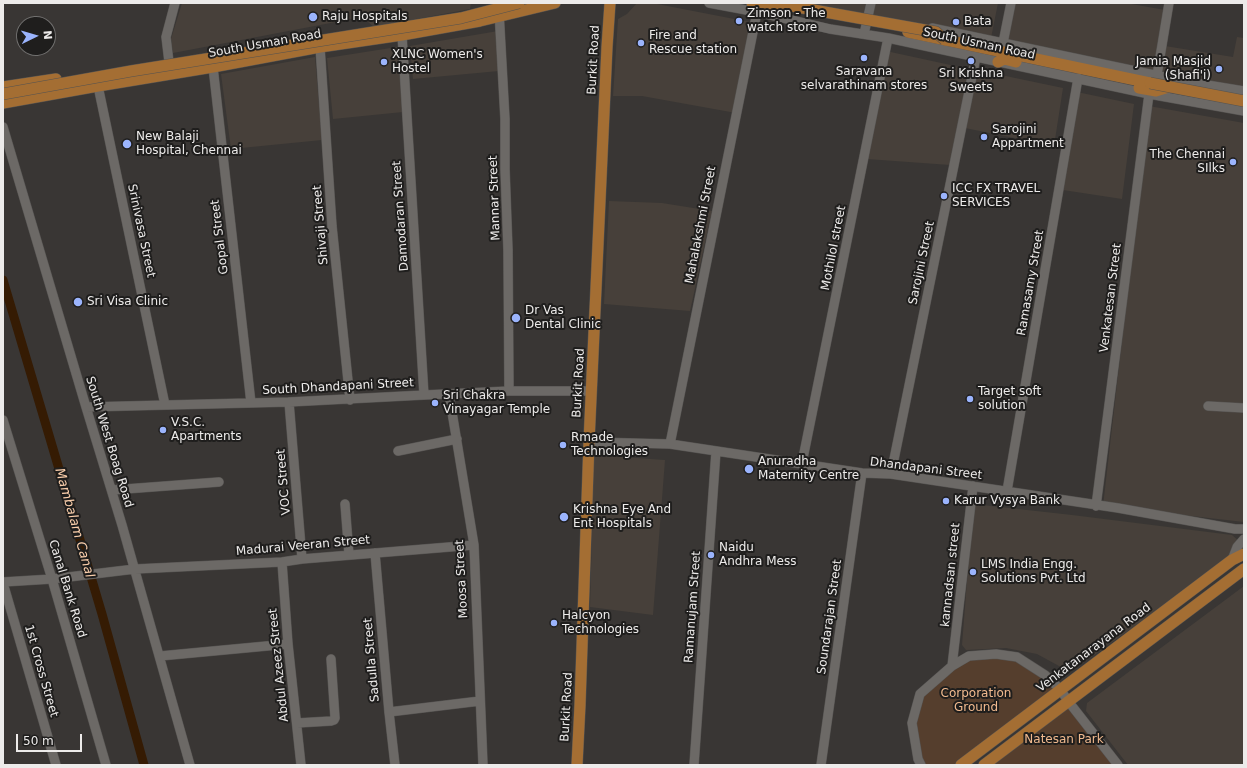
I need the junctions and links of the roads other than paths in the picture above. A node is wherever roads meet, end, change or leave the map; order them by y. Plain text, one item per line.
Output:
1 (175, 3) edge
2 (519, 3) edge
3 (555, 3) edge
4 (610, 3) edge
5 (709, 3) edge
6 (775, 3) edge
7 (801, 3) edge
8 (871, 3) edge
9 (1011, 3) edge
10 (1168, 3) edge
11 (500, 4) edge
12 (754, 8) edge
13 (868, 14) junction
14 (500, 16) junction
15 (864, 34) junction
16 (402, 35) junction
17 (888, 38) junction
18 (945, 40) junction
19 (1002, 43) junction
20 (320, 47) junction
21 (976, 57) junction
22 (169, 62) junction
23 (998, 62) junction
24 (213, 67) junction
25 (1078, 78) junction
26 (1152, 84) junction
27 (98, 86) junction
28 (1169, 87) junction
29 (3, 88) edge
30 (1244, 91) edge
31 (3, 94) edge
32 (1244, 101) edge
33 (3, 103) edge
34 (1244, 111) edge
35 (3, 127) edge
36 (509, 391) junction
37 (591, 391) junction
38 (450, 394) junction
39 (424, 395) junction
40 (350, 400) junction
41 (289, 402) junction
42 (251, 403) junction
43 (165, 405) junction
44 (1208, 406) dead end
45 (86, 407) junction
46 (1244, 408) edge
47 (3, 420) edge
48 (457, 439) junction
49 (589, 442) junction
50 (670, 444) junction
51 (398, 451) dead end
52 (716, 451) junction
53 (802, 463) junction
54 (862, 473) junction
55 (891, 474) junction
56 (219, 482) dead end
57 (972, 486) junction
58 (112, 490) junction
59 (1007, 491) junction
60 (345, 504) dead end
61 (1096, 506) junction
62 (1240, 529) edge
63 (1244, 539) edge
64 (474, 545) junction
65 (374, 553) junction
66 (349, 554) junction
67 (1244, 554) edge
68 (302, 559) junction
69 (1232, 560) junction
70 (282, 562) junction
71 (135, 569) junction
72 (1244, 569) edge
73 (52, 579) junction
74 (3, 583) edge
75 (288, 644) junction
76 (160, 656) junction
77 (331, 659) dead end
78 (952, 666) junction
79 (1060, 689) junction
80 (1068, 701) junction
81 (480, 702) junction
82 (389, 712) junction
83 (297, 723) junction
84 (56, 765) edge
85 (106, 765) edge
86 (190, 765) edge
87 (301, 765) edge
88 (395, 765) edge
89 (483, 765) edge
90 (577, 765) edge
91 (694, 765) edge
92 (821, 765) edge
93 (921, 765) edge
94 (961, 765) edge
95 (984, 765) edge
96 (1118, 765) edge

1 - 22 street
2 - 31 main road, bridge
3 - 14 main road, South Usman Road
4 - 37 main road, Burkit Road
5 - 12 street, South Usman Road
6 - 18 main road, bridge
7 - 13 street, South Usman Road
8 - 13 street
9 - 19 street
10 - 26 street, Venkatesan Street
11 - 14 street, Mannar Street
11 - 22 main road, South Usman Road
12 - 15 street, South Usman Road
12 - 18 main road, South Usman Road
12 - 50 street, Mahalakshmi Street
13 - 15 street
13 - 19 street, South Usman Road
14 - 16 main road, South Usman Road
14 - 36 street, Mannar Street
15 - 17 street, South Usman Road
16 - 20 main road, South Usman Road
16 - 39 street, Damodaran Street
17 - 21 street, South Usman Road
17 - 53 street, Mothilol street
18 - 26 main road, South Usman Road
19 - 26 street, South Usman Road
20 - 24 main road, South Usman Road
20 - 40 street, Shivaji Street
21 - 23 street, South Usman Road
21 - 55 street, Sarojini Street
22 - 29 main road, South Usman Road
23 - 25 street, South Usman Road
23 - 28 main road
24 - 27 main road, South Usman Road
24 - 42 street, Gopal Street
25 - 26 street, South Usman Road
25 - 59 street, Ramasamy Street
26 - 28 main road, South Usman Road, bridge
26 - 30 street, South Usman Road
26 - 34 street, South Usman Road
26 - 61 street, Venkatesan Street
27 - 33 main road, South Usman Road
27 - 43 street, Srinivasa Street
28 - 32 main road, South Usman Road, bridge
35 - 45 street, South West Boag Road
36 - 37 street, South Dhandapani Street
36 - 38 street, South Dhandapani Street
37 - 49 main road, Burkit Road
38 - 39 street, South Dhandapani Street
38 - 48 street, Moosa Street
39 - 40 street, South Dhandapani Street
40 - 41 street, South Dhandapani Street
41 - 42 street, South Dhandapani Street
41 - 68 street, VOC Street
42 - 43 street, South Dhandapani Street
43 - 45 street, South Dhandapani Street
44 - 46 street
45 - 58 street, South West Boag Road
47 - 73 street, Canal Bank Road
48 - 51 street
48 - 64 street, Moosa Street
49 - 50 street, Dhandapani Street
49 - 90 main road, Burkit Road
50 - 52 street, Dhandapani Street
52 - 53 street, Dhandapani Street
52 - 91 street, Ramanujam Street
53 - 54 street, Dhandapani Street
54 - 55 street, Dhandapani Street
54 - 92 street, Soundarajan Street
55 - 57 street, Dhandapani Street
56 - 58 street
57 - 59 street, Dhandapani Street
57 - 78 street, kannadsan street
58 - 71 street, South West Boag Road
59 - 61 street, Dhandapani Street
60 - 66 street
61 - 62 street, Dhandapani Street
63 - 69 street
64 - 65 street, Madurai Veeran Street
64 - 81 street, Moosa Street
65 - 66 street, Madurai Veeran Street
65 - 82 street, Sadulla Street
66 - 68 street, Madurai Veeran Street
67 - 69 main road, Venkatanarayana Road
68 - 70 street, Madurai Veeran Street
69 - 79 main road, Venkatanarayana Road
70 - 71 street, Madurai Veeran Street
70 - 75 street, Abdul Azeez Street
71 - 73 street, Madurai Veeran Street
71 - 76 street, South West Boag Road
72 - 80 main road
73 - 74 street, Madurai Veeran Street
73 - 85 street, Canal Bank Road
74 - 84 street, 1st Cross Street
75 - 76 street
75 - 83 street, Abdul Azeez Street
76 - 86 street, South West Boag Road
77 - 83 street
78 - 79 street
78 - 93 street
79 - 80 street
79 - 94 main road, Venkatanarayana Road
80 - 95 main road
80 - 96 street
81 - 82 street
81 - 89 street, Moosa Street
82 - 88 street, Sadulla Street
83 - 87 street, Abdul Azeez Street

